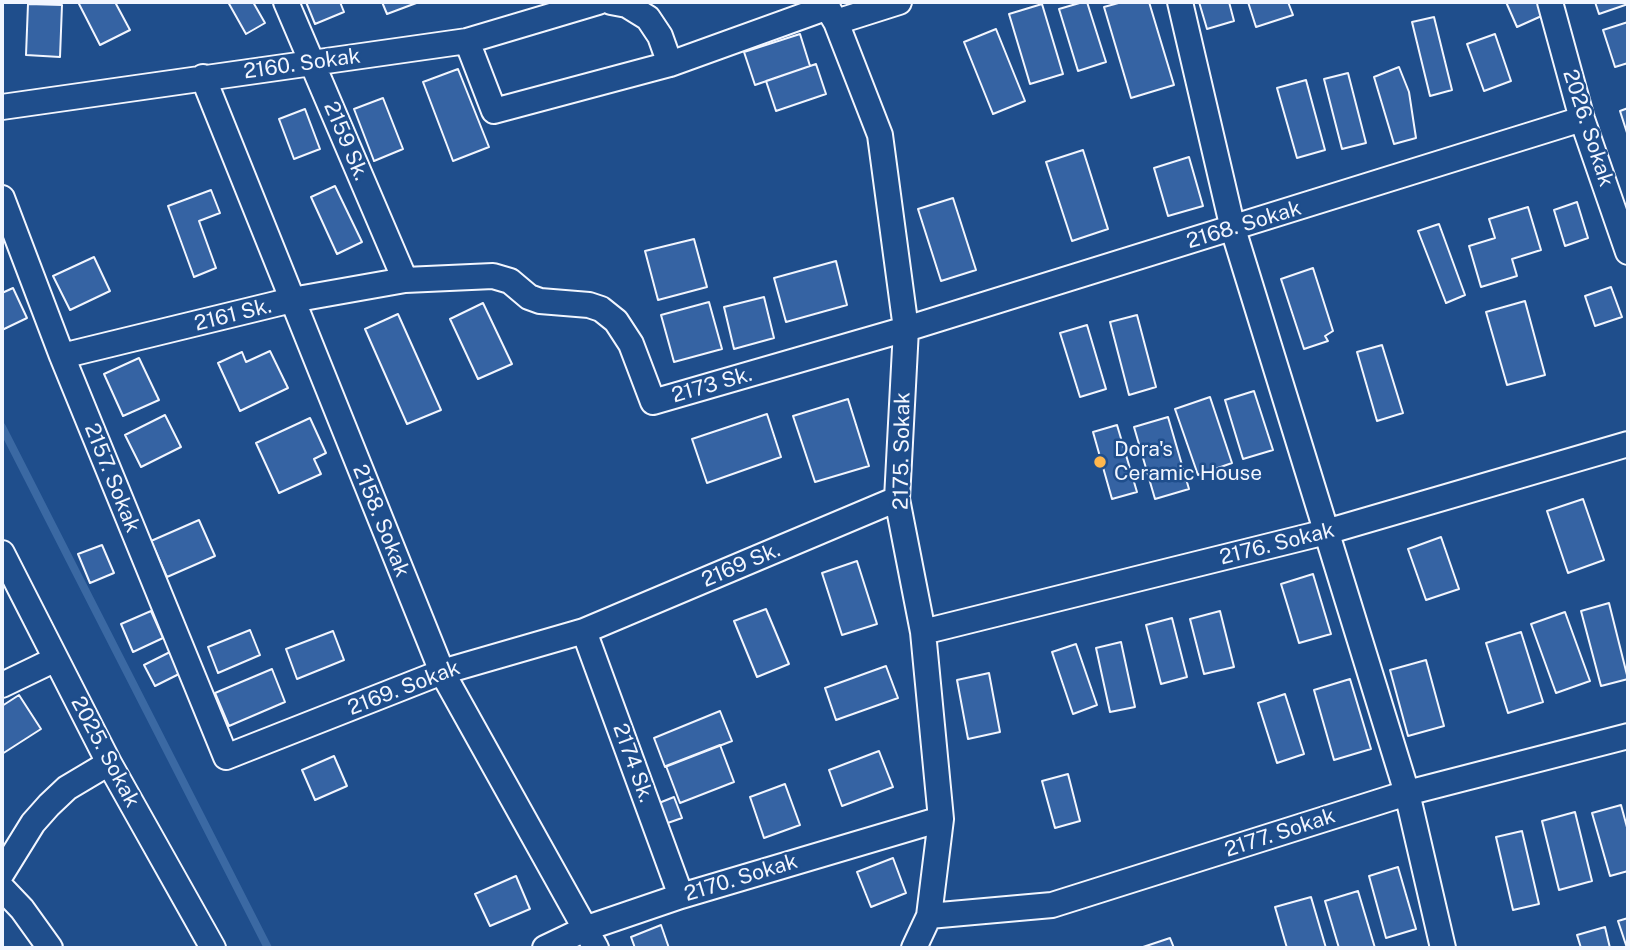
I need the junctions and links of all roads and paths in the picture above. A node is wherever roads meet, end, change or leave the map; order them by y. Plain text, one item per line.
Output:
1 (286, 2) edge
2 (598, 2) edge
3 (611, 2) edge
4 (899, 2) edge
5 (1180, 2) edge
6 (1550, 2) edge
7 (829, 10) edge
8 (467, 41) junction
9 (313, 63) junction
10 (670, 64) junction
11 (203, 77) junction
12 (2, 107) edge
13 (1582, 119) junction
14 (2, 198) edge
15 (1233, 229) junction
16 (1626, 239) edge
17 (493, 276) joint
18 (405, 280) junction
19 (292, 300) junction
20 (906, 329) junction
21 (62, 356) junction
22 (1628, 444) edge
23 (897, 499) junction
24 (1326, 532) junction
25 (2, 553) edge
26 (584, 631) junction
27 (923, 632) junction
28 (56, 659) junction
29 (442, 672) junction
30 (2, 685) edge
31 (1628, 736) edge
32 (226, 757) joint
33 (109, 763) junction
34 (1407, 793) junction
35 (941, 819) junction
36 (2, 873) edge
37 (2, 888) edge
38 (681, 896) junction
39 (929, 916) junction
40 (591, 938) edge
41 (50, 948) edge
42 (213, 948) edge
43 (545, 948) edge
44 (914, 948) edge
45 (1443, 948) edge

1 - 9 street, 2159 Sk.
2 - 8 street, 2160. Sokak
3 - 10 street
4 - 7 street
5 - 15 street
6 - 13 street, 2026. Sokak
7 - 10 street
7 - 20 street, 2175. Sokak
8 - 9 street, 2160. Sokak
8 - 10 street
9 - 11 street, 2160. Sokak
9 - 18 street, 2159 Sk.
11 - 12 street, 2160. Sokak
11 - 19 street, 2158. Sokak
13 - 15 street, 2168. Sokak
13 - 16 street, 2026. Sokak
14 - 21 street, 2157. Sokak
15 - 20 street, 2168. Sokak
15 - 24 street
17 - 18 street, 2161 Sk.
17 - 20 street, 2173 Sk.
18 - 19 street, 2161 Sk.
19 - 21 street, 2161 Sk.
19 - 29 street, 2158. Sokak
20 - 23 street, 2175. Sokak
21 - 32 street, 2157. Sokak
22 - 24 street, 2176. Sokak
23 - 26 street, 2169 Sk.
23 - 27 street, 2175. Sokak
24 - 27 street, 2176. Sokak
24 - 34 street
25 - 28 street, 2025. Sokak
26 - 29 street, 2169. Sokak
26 - 38 street, 2174 Sk.
27 - 35 street, 2175. Sokak
28 - 30 street
28 - 33 street, 2025. Sokak
29 - 32 street, 2169. Sokak
29 - 40 street, 2158. Sokak
31 - 34 street, 2177. Sokak
33 - 36 street
33 - 42 street, 2025. Sokak
34 - 39 street, 2177. Sokak
34 - 45 street
35 - 38 street, 2170. Sokak
35 - 39 street, 2175. Sokak
37 - 41 street
38 - 40 street, 2170. Sokak
39 - 44 street, 2175. Sokak
40 - 43 street, 2170. Sokak

